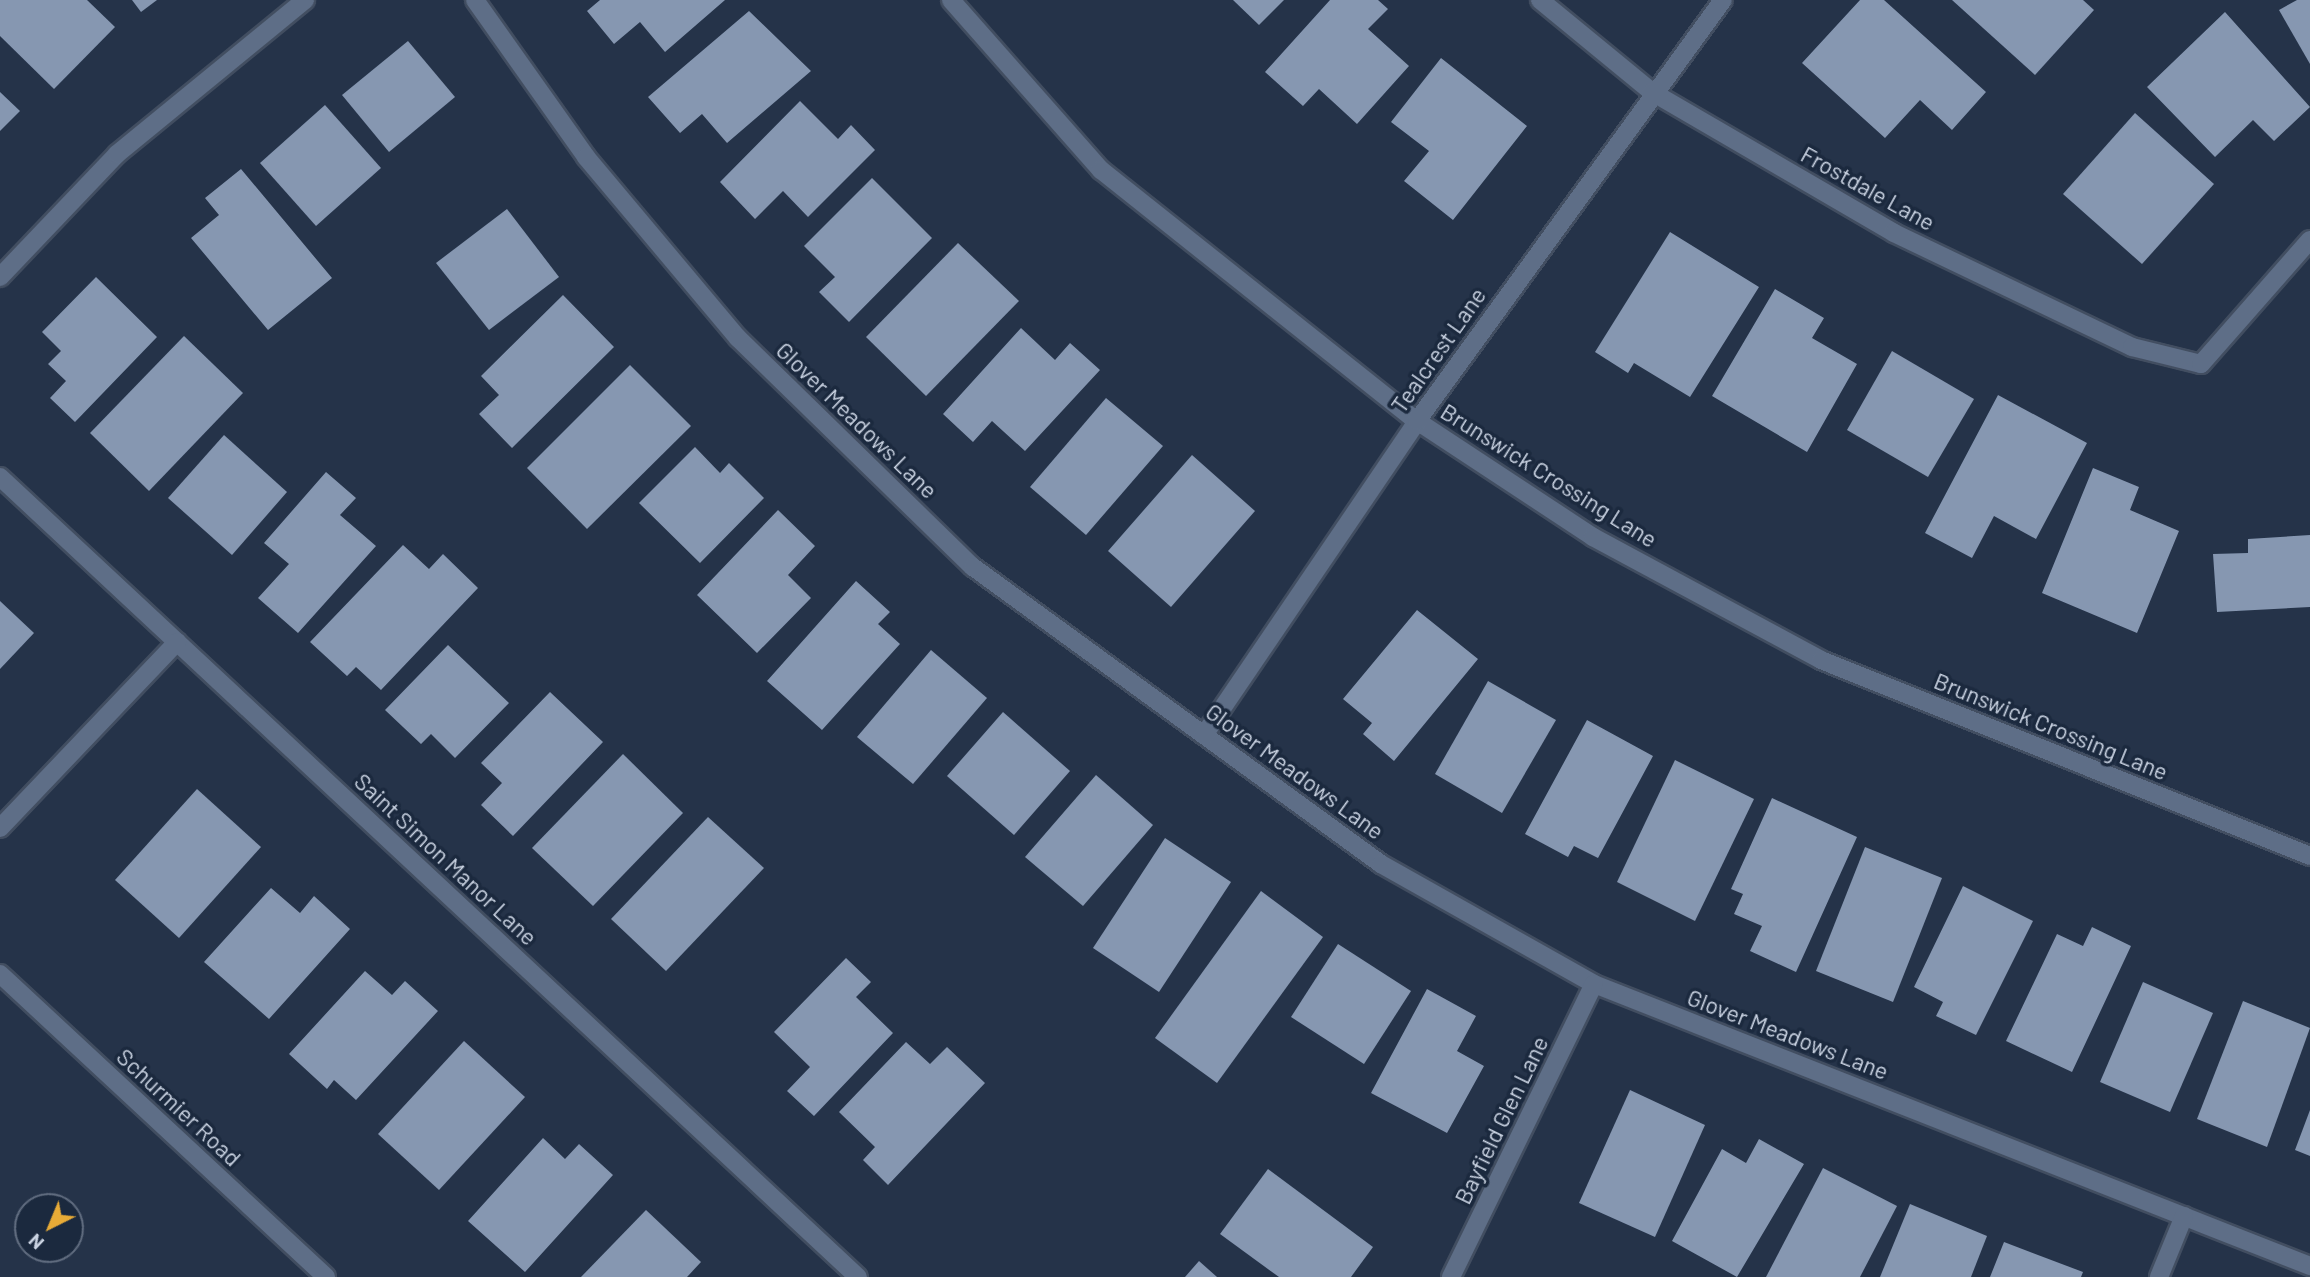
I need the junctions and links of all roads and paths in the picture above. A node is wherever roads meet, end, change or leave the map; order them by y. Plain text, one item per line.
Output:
1 (305, 0) edge
2 (475, 0) edge
3 (951, 0) edge
4 (1540, 0) edge
5 (1723, 0) edge
6 (1652, 92) junction
7 (2310, 240) edge
8 (0, 277) edge
9 (1417, 421) junction
10 (0, 477) edge
11 (177, 642) junction
12 (1204, 735) junction
13 (0, 828) edge
14 (2310, 856) edge
15 (0, 974) edge
16 (1594, 985) junction
17 (2184, 1216) junction
18 (2310, 1266) edge
19 (326, 1277) edge
20 (858, 1277) edge
21 (1451, 1277) edge
22 (2159, 1277) edge

1 - 8 street
2 - 12 street, Glover Meadows Lane
3 - 9 street, Brunswick Crossing Lane
4 - 6 street, Frostdale Lane
5 - 6 street, Tealcrest Lane
6 - 7 street, Frostdale Lane
6 - 9 street, Tealcrest Lane
9 - 12 street, Tealcrest Lane
9 - 14 street, Brunswick Crossing Lane
10 - 11 street, Saint Simon Manor Lane
11 - 13 street
11 - 20 street, Saint Simon Manor Lane
12 - 16 street, Glover Meadows Lane
15 - 19 street, Schurmier Road
16 - 17 street, Glover Meadows Lane
16 - 21 street, Bayfield Glen Lane
17 - 18 street, Glover Meadows Lane
17 - 22 street

